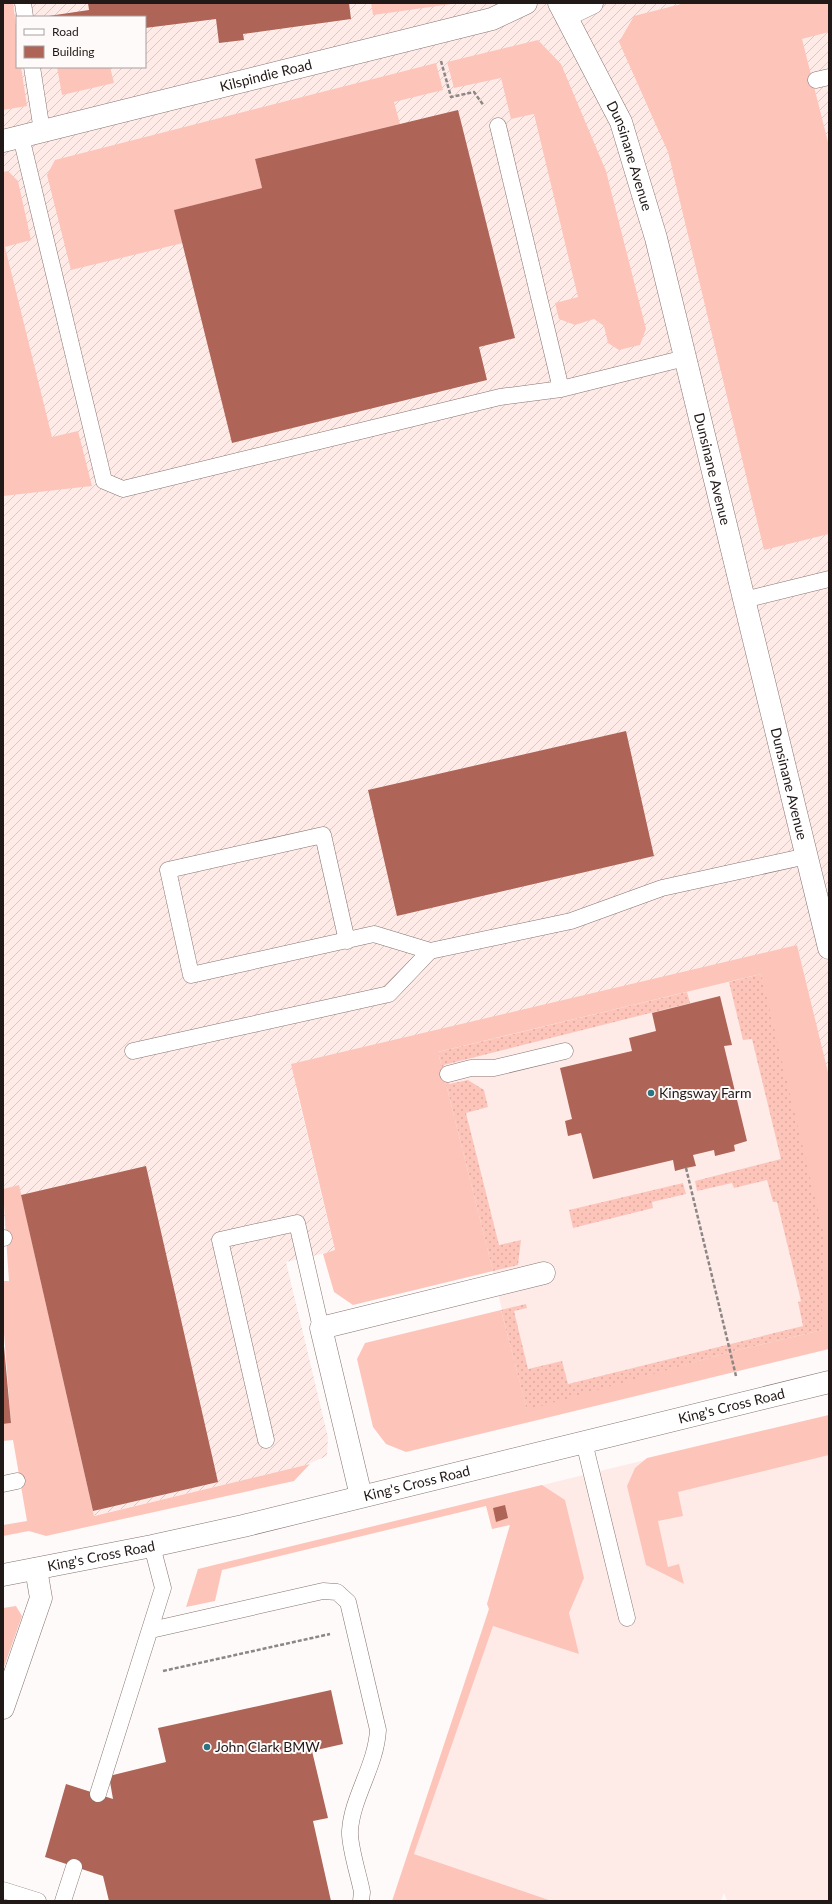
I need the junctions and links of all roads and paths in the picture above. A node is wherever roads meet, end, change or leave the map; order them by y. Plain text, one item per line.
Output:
1 (23, 3) edge
2 (526, 3) edge
3 (592, 3) edge
4 (563, 9) edge
5 (25, 16) edge
6 (433, 34) junction
7 (32, 68) edge
8 (498, 126) joint
9 (42, 132) junction
10 (12, 139) edge
11 (685, 358) junction
12 (561, 389) junction
13 (829, 579) edge
14 (744, 600) junction
15 (807, 856) junction
16 (347, 940) junction
17 (829, 948) edge
18 (430, 951) junction
19 (565, 1050) dead end
20 (133, 1051) dead end
21 (448, 1074) dead end
22 (686, 1168) dead end
23 (544, 1273) dead end
24 (321, 1328) junction
25 (829, 1382) edge
26 (742, 1403) junction
27 (266, 1440) dead end
28 (584, 1442) junction
29 (361, 1496) junction
30 (152, 1546) junction
31 (36, 1569) junction
32 (3, 1575) edge
33 (627, 1618) dead end
34 (354, 1628) junction
35 (151, 1630) junction
36 (135, 1678) junction
37 (3, 1708) edge
38 (98, 1794) dead end
39 (74, 1867) dead end
40 (3, 1890) edge
41 (38, 1901) edge
42 (63, 1901) edge
43 (360, 1901) edge

1 - 5 lane
2 - 6 street, Kilspindie Road
3 - 4 street
4 - 11 street, Dunsinane Avenue
6 - 8 path
6 - 9 street, Kilspindie Road
7 - 9 lane
8 - 12 lane
9 - 10 street, Kilspindie Road
10 - 12 lane
11 - 12 lane
11 - 14 street, Dunsinane Avenue
13 - 14 lane
14 - 15 street, Dunsinane Avenue
15 - 17 street, Dunsinane Avenue
15 - 18 lane
16 - 16 lane
16 - 18 lane
18 - 20 lane
19 - 21 lane
22 - 26 path
23 - 24 street
24 - 27 lane
24 - 29 street
25 - 26 street, King's Cross Road
26 - 28 street, King's Cross Road
28 - 29 street, King's Cross Road
28 - 33 lane
29 - 30 street, King's Cross Road
30 - 31 street, King's Cross Road
30 - 35 lane
31 - 32 street, King's Cross Road
31 - 37 street
34 - 35 lane
34 - 36 path
34 - 43 lane
35 - 36 lane
36 - 38 lane
39 - 42 lane
40 - 41 lane

